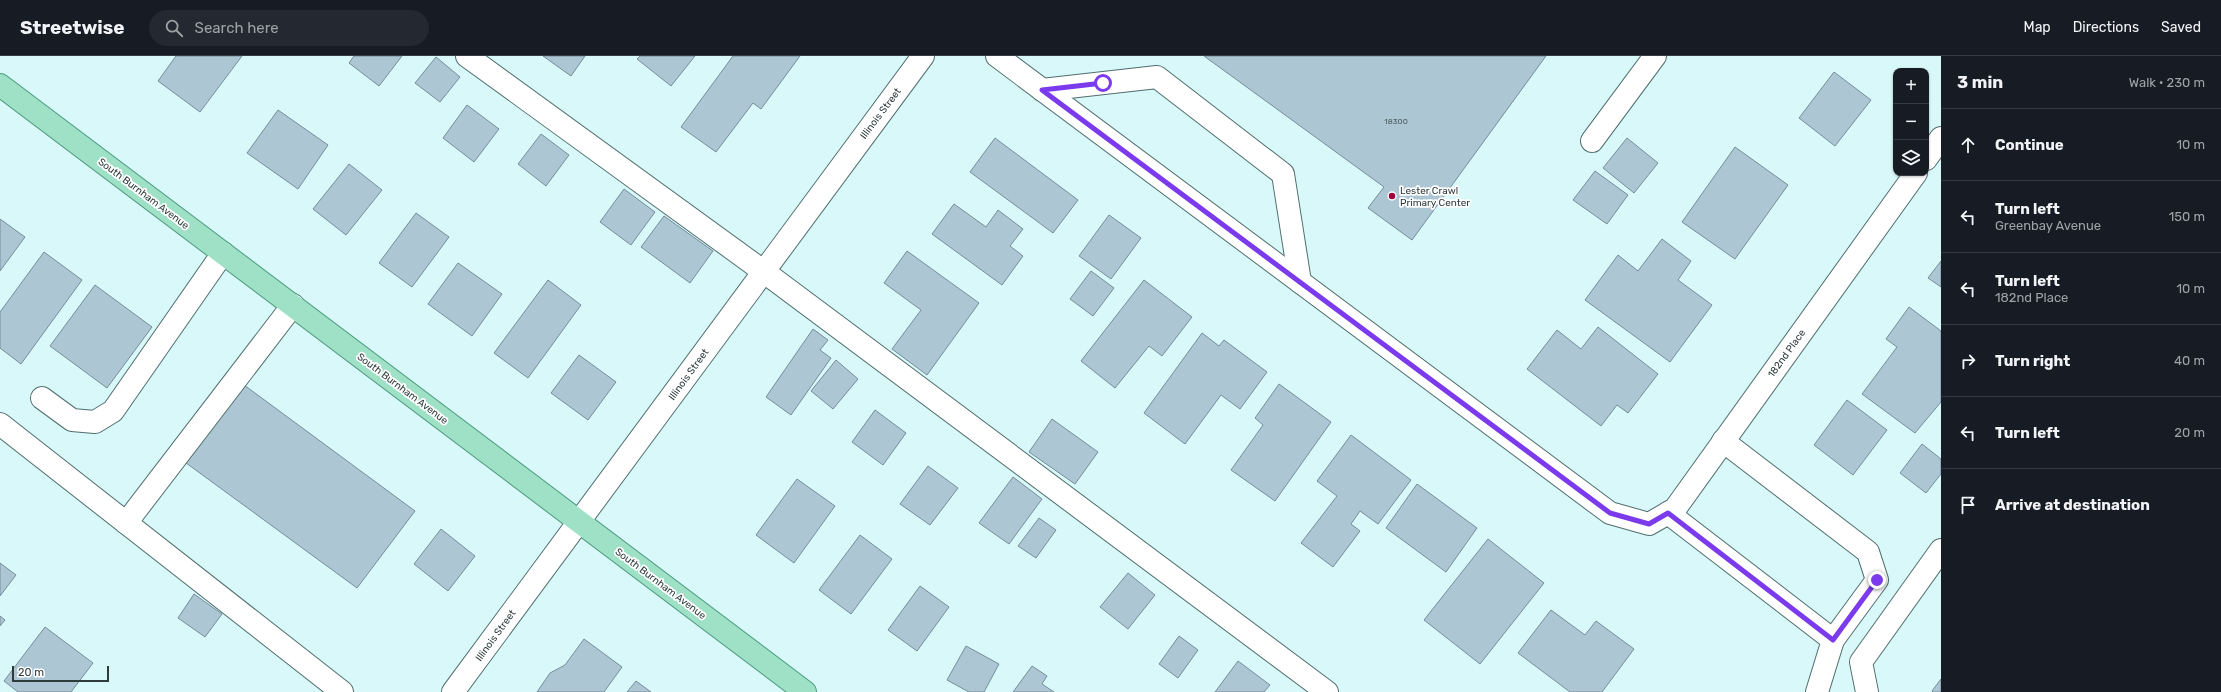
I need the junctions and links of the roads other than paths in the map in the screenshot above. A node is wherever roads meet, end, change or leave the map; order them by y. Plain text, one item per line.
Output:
1 (467, 56) edge
2 (922, 56) edge
3 (997, 56) edge
4 (1655, 56) edge
5 (0, 85) edge
6 (1042, 90) junction
7 (1941, 138) edge
8 (1592, 141) dead end
9 (1929, 155) edge
10 (1914, 176) edge
11 (223, 253) junction
12 (763, 271) junction
13 (1300, 282) junction
14 (292, 306) junction
15 (42, 398) dead end
16 (0, 424) edge
17 (1723, 441) junction
18 (1668, 513) junction
19 (579, 521) junction
20 (126, 523) junction
21 (1941, 550) edge
22 (1833, 640) junction
23 (342, 692) edge
24 (453, 692) edge
25 (805, 692) edge
26 (1327, 692) edge
27 (1817, 692) edge
28 (1865, 692) edge

1 - 12 street
2 - 12 street, Illinois Street
3 - 6 street
4 - 8 street
5 - 11 main road, South Burnham Avenue
6 - 13 street
6 - 13 street
7 - 9 street
10 - 17 street, 182nd Place
11 - 14 main road, South Burnham Avenue
11 - 15 street
12 - 19 street, Illinois Street
12 - 26 street
13 - 18 street, 182nd Place
14 - 19 main road, South Burnham Avenue
14 - 20 street
16 - 20 street
17 - 18 street, 182nd Place
17 - 22 street
18 - 22 street
19 - 24 street, Illinois Street
19 - 25 main road, South Burnham Avenue
20 - 23 street
21 - 28 street
22 - 27 street

